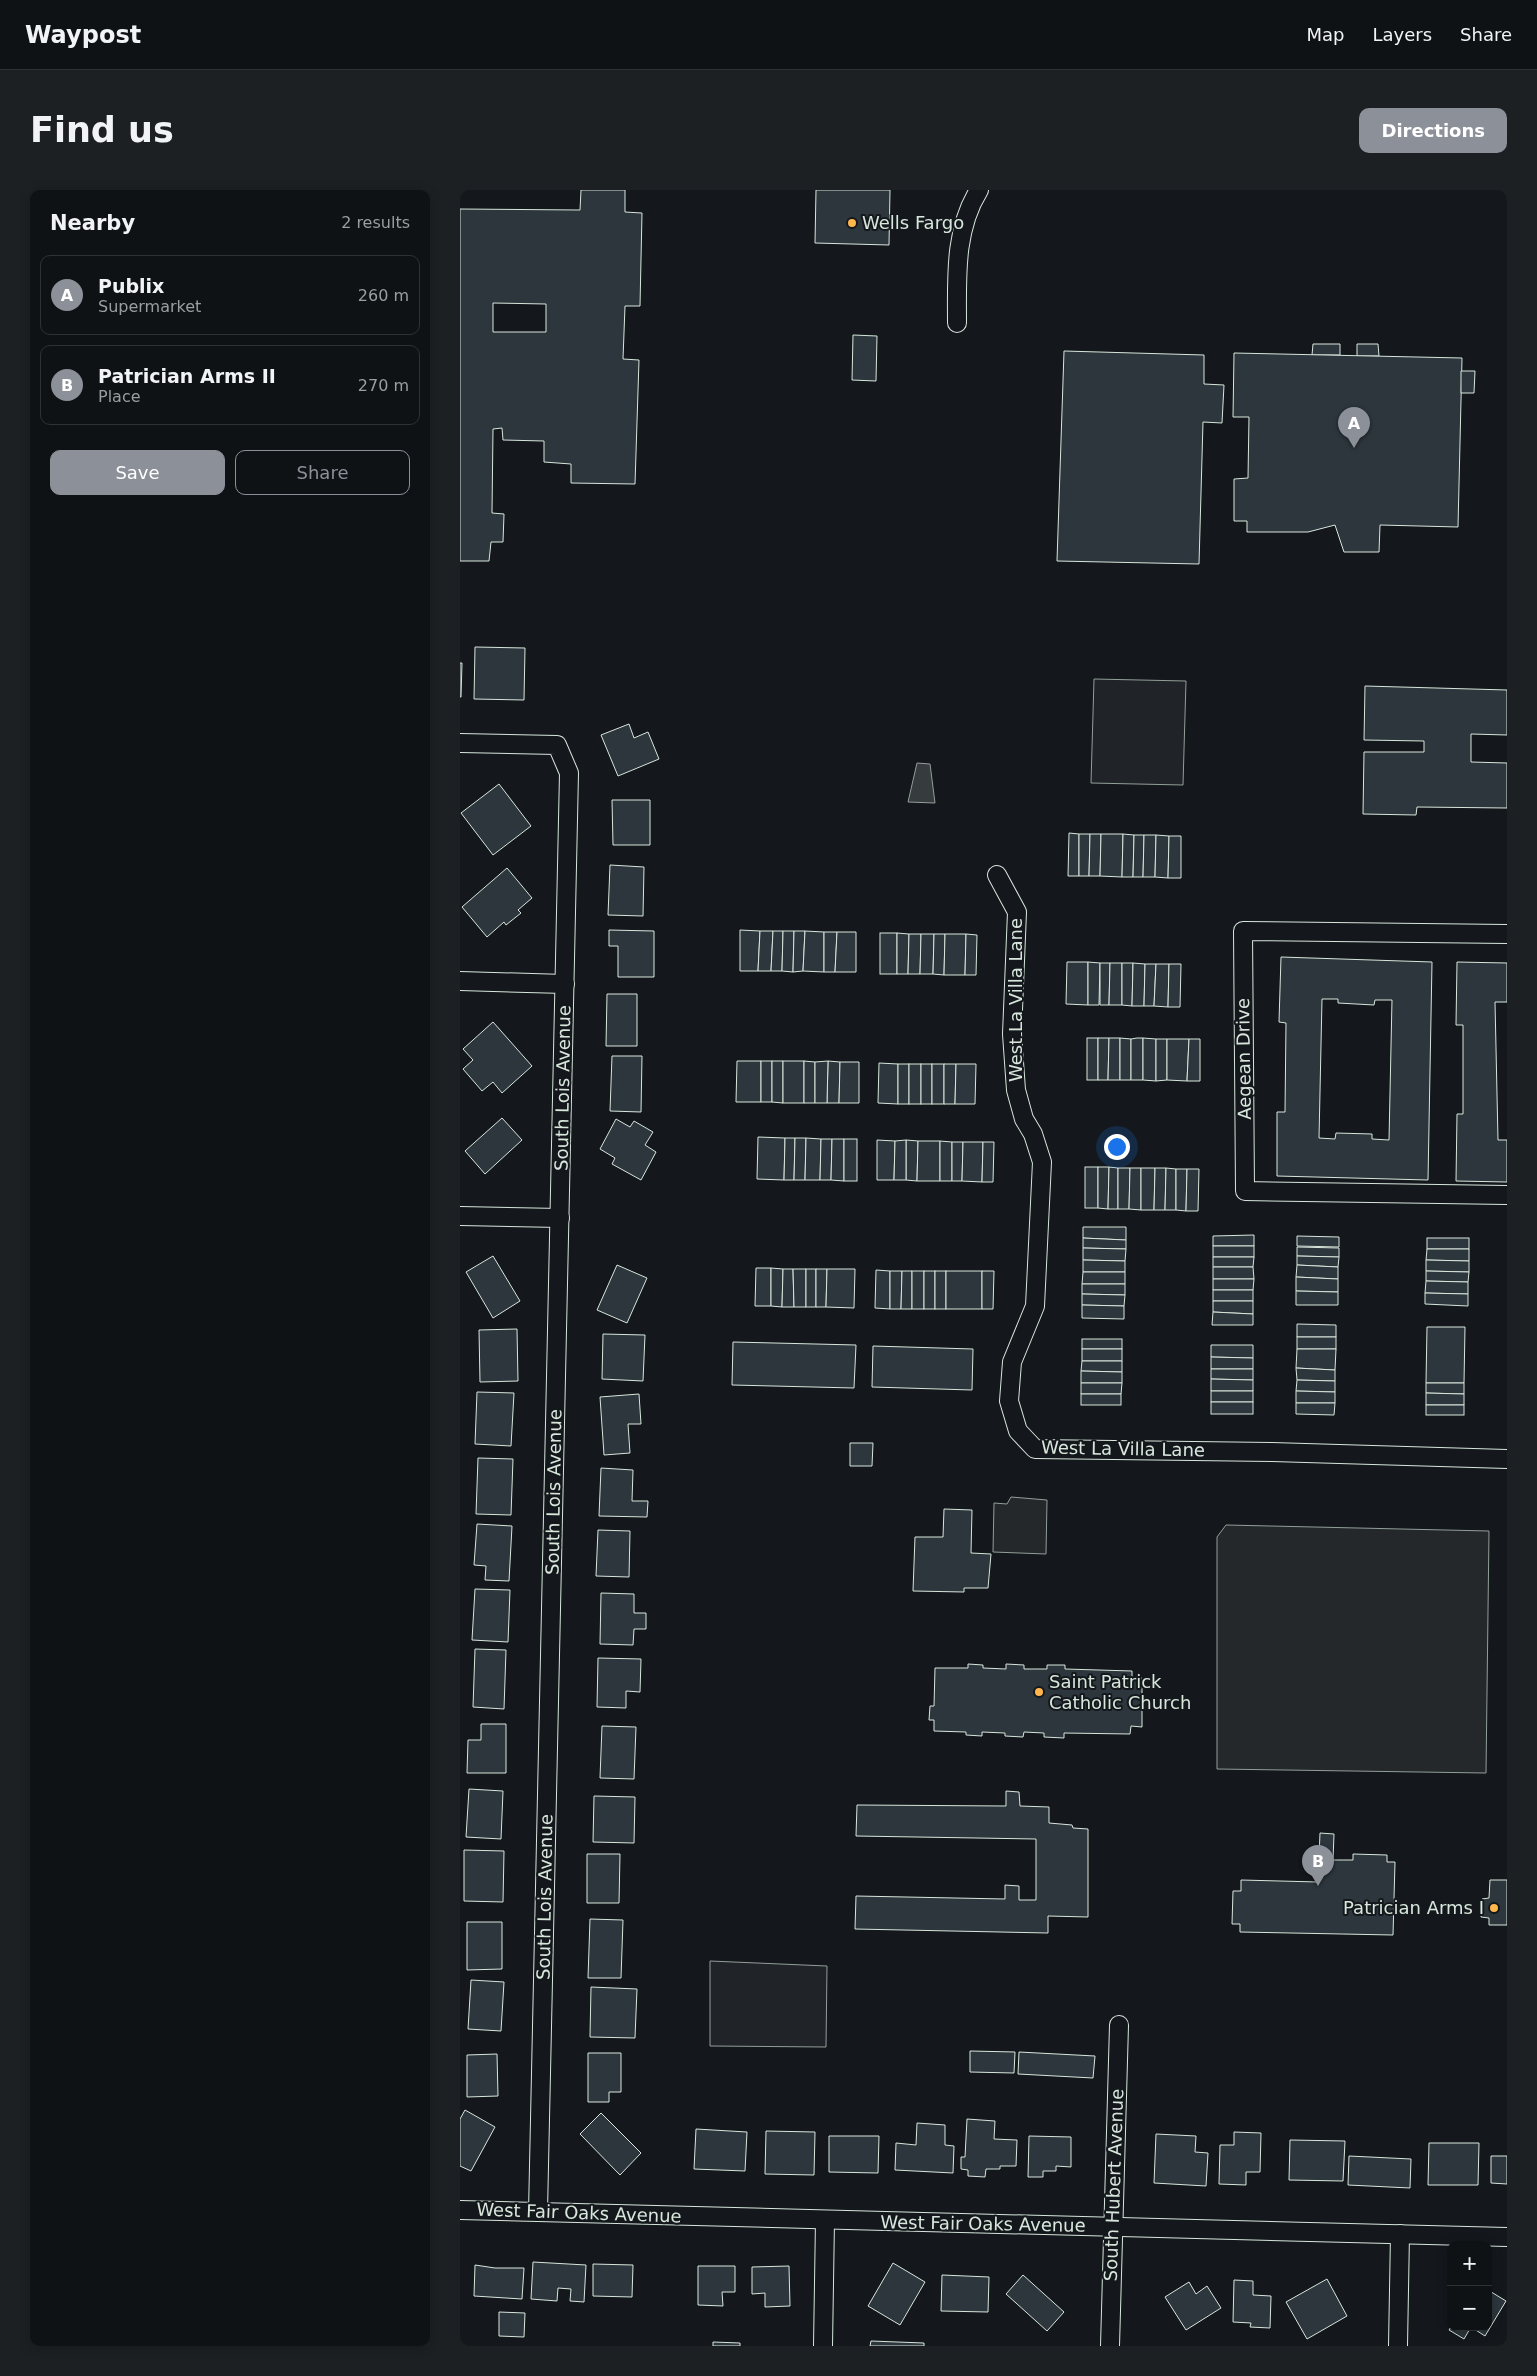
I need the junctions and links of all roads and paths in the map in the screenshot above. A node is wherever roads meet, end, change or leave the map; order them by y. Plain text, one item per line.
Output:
1 (979, 190) edge
2 (957, 323) dead end
3 (460, 743) edge
4 (996, 875) dead end
5 (1507, 934) edge
6 (460, 981) edge
7 (565, 984) junction
8 (1507, 1195) edge
9 (460, 1216) edge
10 (560, 1218) junction
11 (1507, 1459) edge
12 (1119, 2025) dead end
13 (460, 2210) edge
14 (538, 2212) junction
15 (825, 2220) junction
16 (1112, 2227) junction
17 (1400, 2234) junction
18 (1507, 2237) edge
19 (823, 2346) edge
20 (1110, 2346) edge
21 (1398, 2346) edge

1 - 2 street
3 - 7 street, South Lois Avenue
4 - 11 street, West La Villa Lane
5 - 8 street, Aegean Drive
6 - 7 street
7 - 10 street, South Lois Avenue
9 - 10 street
10 - 14 street, South Lois Avenue
12 - 16 street, South Hubert Avenue
13 - 14 street, West Fair Oaks Avenue
14 - 15 street, West Fair Oaks Avenue
15 - 16 street, West Fair Oaks Avenue
15 - 19 street
16 - 17 street, West Fair Oaks Avenue
16 - 20 street, South Hubert Avenue
17 - 18 street, West Fair Oaks Avenue
17 - 21 street

